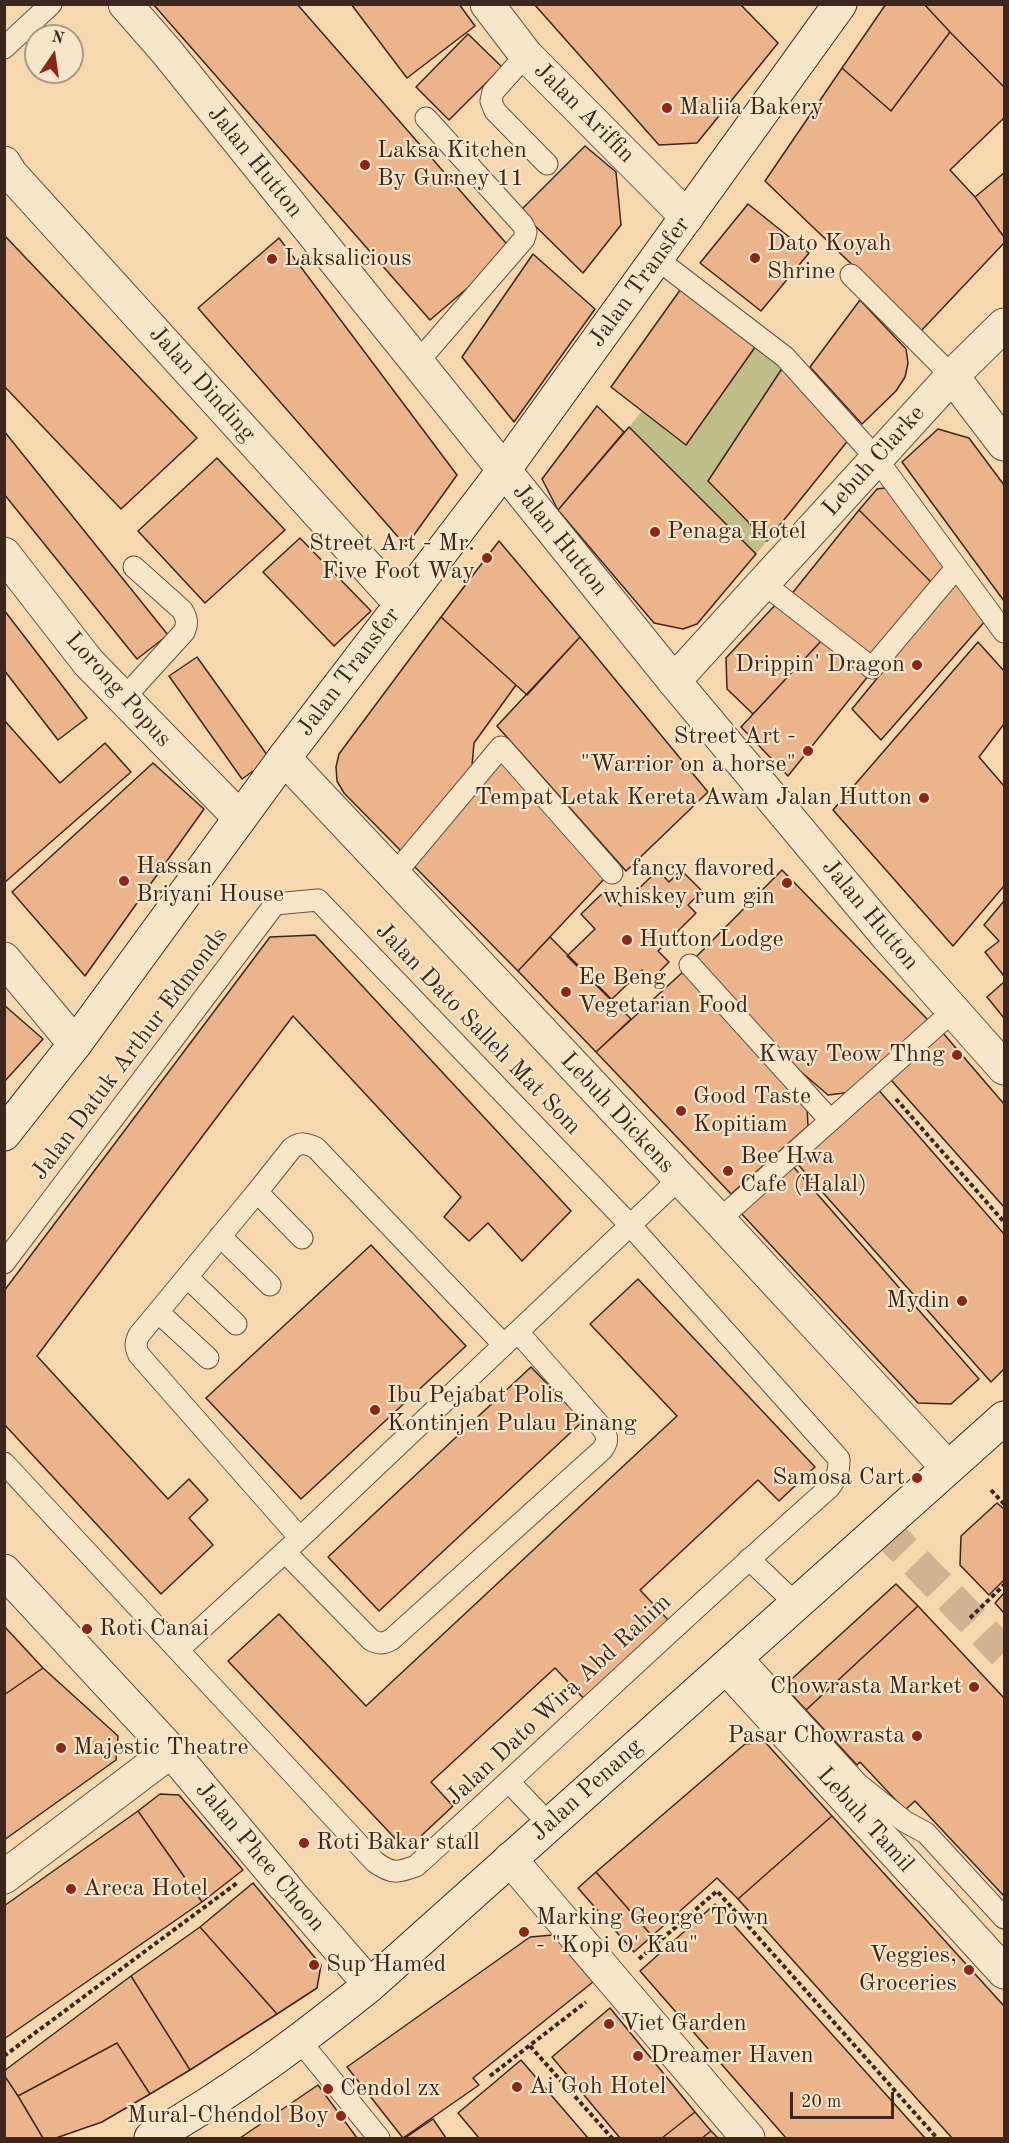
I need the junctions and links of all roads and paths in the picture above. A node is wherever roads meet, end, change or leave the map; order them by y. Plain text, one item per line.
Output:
1 (51, 4) edge
2 (125, 4) edge
3 (487, 4) edge
4 (840, 4) edge
5 (4, 48) edge
6 (526, 55) junction
7 (426, 118) dead end
8 (4, 163) edge
9 (547, 164) dead end
10 (687, 217) junction
11 (657, 259) junction
12 (851, 275) dead end
13 (1005, 325) edge
14 (417, 363) junction
15 (952, 376) junction
16 (1005, 444) edge
17 (876, 458) junction
18 (504, 470) junction
19 (4, 554) edge
20 (134, 567) dead end
21 (956, 568) junction
22 (763, 583) junction
23 (402, 604) junction
24 (1005, 632) edge
25 (674, 681) junction
26 (123, 699) junction
27 (284, 758) junction
28 (240, 818) junction
29 (612, 873) dead end
30 (393, 876) junction
31 (275, 904) joint
32 (4, 959) edge
33 (690, 964) dead end
34 (953, 1011) junction
35 (75, 1044) junction
36 (1005, 1068) edge
37 (877, 1079) junction
38 (830, 1120) junction
39 (4, 1134) edge
40 (679, 1179) junction
41 (257, 1192) junction
42 (719, 1220) junction
43 (1005, 1222) edge
44 (630, 1225) junction
45 (220, 1236) junction
46 (302, 1238) dead end
47 (4, 1263) edge
48 (187, 1277) junction
49 (270, 1285) dead end
50 (158, 1312) junction
51 (236, 1324) dead end
52 (511, 1338) junction
53 (208, 1358) dead end
54 (1005, 1418) edge
55 (4, 1463) edge
56 (948, 1468) junction
57 (991, 1490) dead end
58 (1005, 1504) edge
59 (292, 1545) junction
60 (749, 1559) junction
61 (4, 1571) edge
62 (1005, 1585) edge
63 (796, 1604) junction
64 (970, 1618) dead end
65 (178, 1650) junction
66 (733, 1660) junction
67 (171, 1751) junction
68 (509, 1782) junction
69 (857, 1811) junction
70 (904, 1821) junction
71 (549, 1824) junction
72 (510, 1859) junction
73 (274, 1875) junction
74 (4, 1877) edge
75 (1005, 1918) edge
76 (1005, 1972) edge
77 (613, 1980) junction
78 (370, 1985) junction
79 (300, 2041) junction
80 (530, 2046) junction
81 (4, 2056) edge
82 (490, 2076) dead end
83 (184, 2128) edge
84 (151, 2139) edge
85 (379, 2139) edge
86 (612, 2139) edge
87 (748, 2139) edge
88 (937, 2139) edge

1 - 5 lane
2 - 14 street, Jalan Hutton
3 - 6 street, Jalan Ariffin
4 - 10 street, Jalan Transfer
6 - 9 lane
6 - 10 street, Jalan Ariffin
7 - 14 lane
8 - 23 street, Jalan Dinding
10 - 11 street, Jalan Transfer
11 - 17 lane
11 - 18 street, Jalan Transfer
12 - 15 lane
13 - 15 street, Lebuh Clarke
14 - 18 street, Jalan Hutton
15 - 16 street
15 - 17 street, Lebuh Clarke
17 - 21 lane
17 - 22 street, Lebuh Clarke
18 - 23 street, Jalan Transfer
18 - 25 street, Jalan Hutton
19 - 26 street, Lorong Popus
20 - 26 lane
21 - 22 lane
21 - 24 lane
22 - 25 street, Lebuh Clarke
23 - 27 street, Jalan Transfer
25 - 34 street, Jalan Hutton
26 - 28 street, Lorong Popus
27 - 28 street, Jalan Transfer
27 - 30 street, Lebuh Dickens
28 - 35 street, Jalan Transfer
29 - 30 lane
30 - 40 street, Lebuh Dickens
31 - 44 lane, Jalan Dato Salleh Mat Som
31 - 47 lane, Jalan Datuk Arthur Edmonds
32 - 35 street
33 - 38 lane
34 - 36 street, Jalan Hutton
34 - 37 lane
35 - 39 street, Jalan Transfer
37 - 38 lane
37 - 43 path
38 - 42 lane
40 - 42 street, Lebuh Dickens
40 - 44 lane
41 - 45 lane
41 - 46 lane
41 - 52 lane
42 - 56 street, Lebuh Dickens
44 - 52 lane
44 - 60 lane, Jalan Dato Wira Abd Rahim
45 - 48 lane
45 - 49 lane
48 - 50 lane
48 - 51 lane
50 - 53 lane
50 - 59 lane
52 - 59 lane
52 - 59 lane
54 - 56 street, Jalan Penang
55 - 65 lane
56 - 63 street, Jalan Penang
57 - 58 path
59 - 65 lane
60 - 63 lane
60 - 68 lane, Jalan Dato Wira Abd Rahim
61 - 67 street, Jalan Phee Choon
62 - 64 path
63 - 66 street, Jalan Penang
65 - 68 lane, Jalan Dato Wira Abd Rahim
66 - 69 street, Lebuh Tamil
66 - 70 lane
66 - 71 street, Jalan Penang
67 - 73 street, Jalan Phee Choon
67 - 74 street
68 - 71 lane
69 - 70 lane
69 - 76 street, Lebuh Tamil
70 - 75 lane
71 - 72 street, Jalan Penang
72 - 77 street
72 - 78 street, Jalan Penang
73 - 78 street, Jalan Phee Choon
73 - 81 path
77 - 80 path
77 - 87 street
77 - 88 path
78 - 79 street, Jalan Penang
79 - 83 street, Jalan Penang
79 - 85 lane
80 - 82 path
80 - 86 path
83 - 84 street, Jalan Penang

